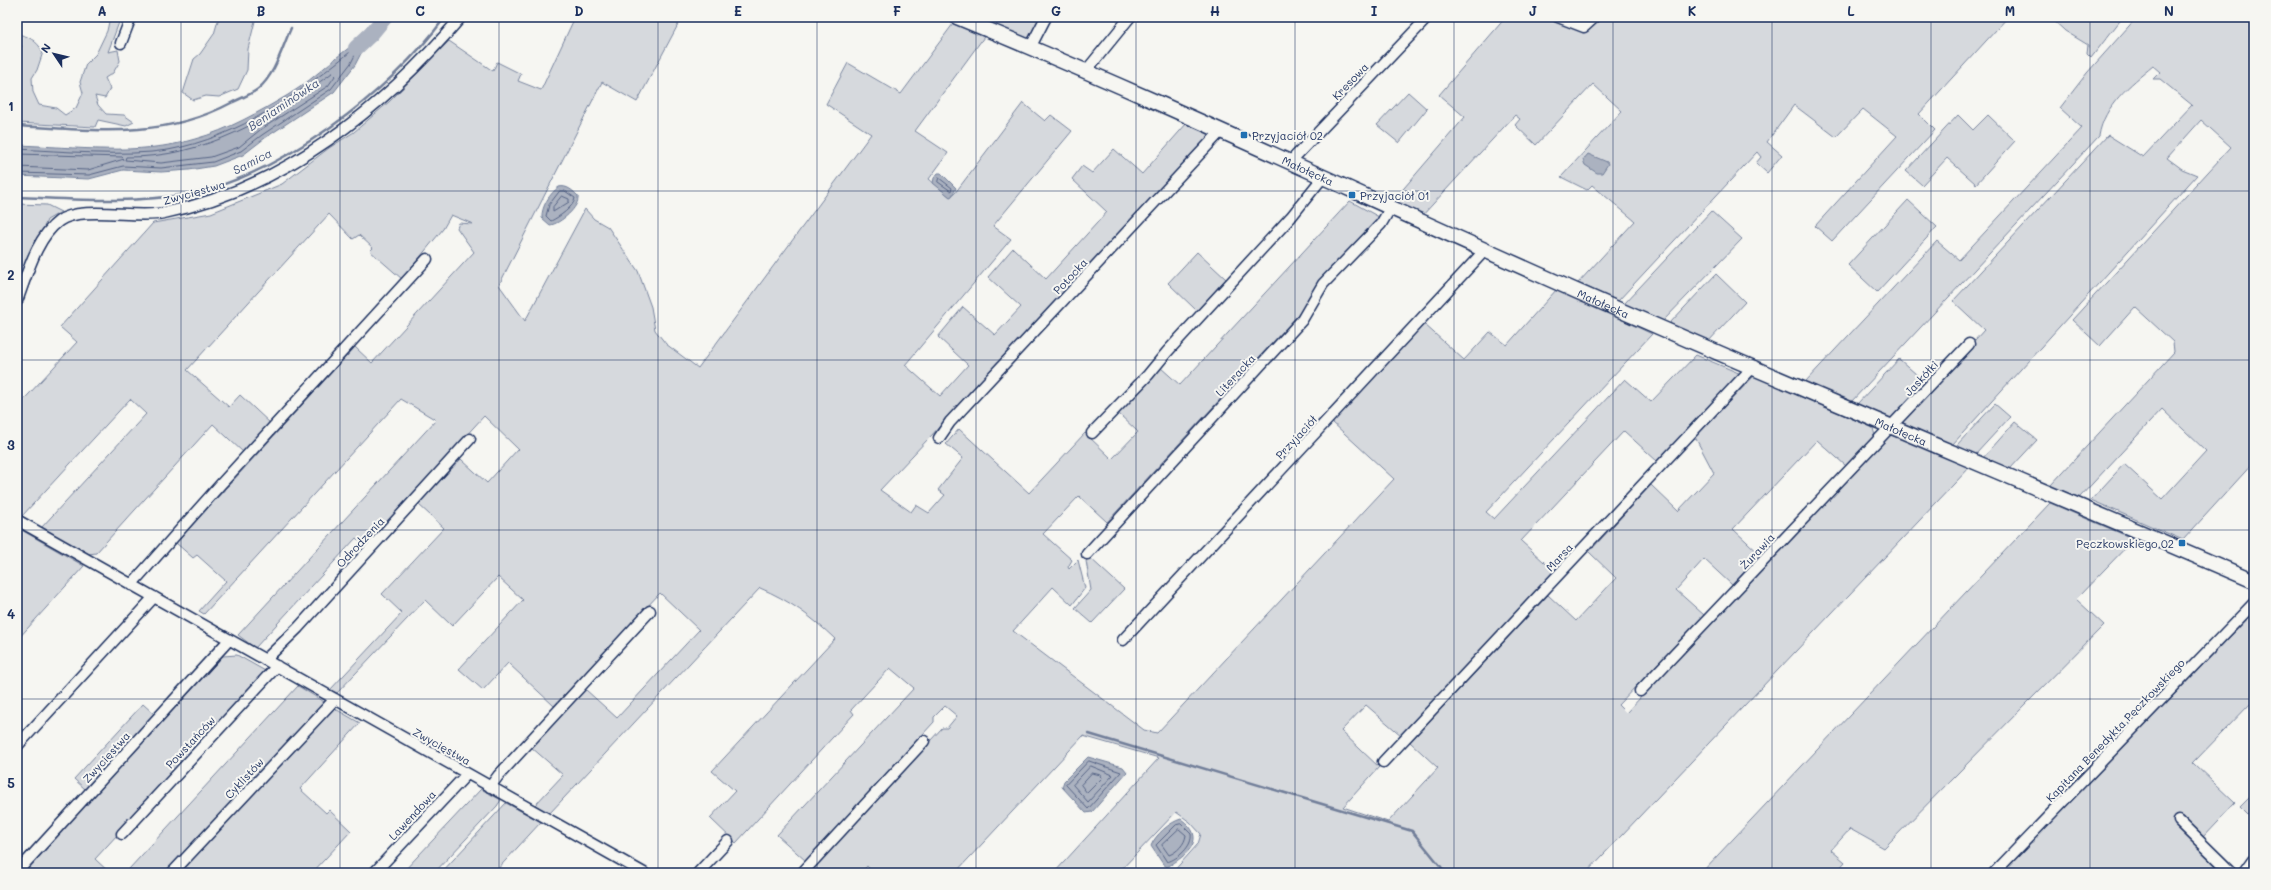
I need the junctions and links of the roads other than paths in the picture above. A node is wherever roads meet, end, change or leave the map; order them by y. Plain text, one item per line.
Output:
1 (131, 17) edge
2 (461, 17) edge
3 (957, 17) edge
4 (1046, 17) edge
5 (1130, 17) edge
6 (1428, 17) edge
7 (1558, 17) edge
8 (1595, 17) edge
9 (121, 42) dead end
10 (1031, 46) junction
11 (1086, 71) junction
12 (1222, 131) junction
13 (1290, 162) junction
14 (1323, 177) junction
15 (1391, 206) junction
16 (1486, 249) junction
17 (427, 259) dead end
18 (17, 301) edge
19 (1969, 344) dead end
20 (1752, 368) junction
21 (1890, 427) junction
22 (1092, 433) dead end
23 (939, 438) dead end
24 (470, 439) dead end
25 (18, 522) edge
26 (1087, 554) dead end
27 (2254, 582) edge
28 (131, 585) junction
29 (154, 597) junction
30 (2254, 603) edge
31 (650, 611) dead end
32 (230, 640) junction
33 (1123, 640) dead end
34 (265, 660) junction
35 (277, 666) junction
36 (1640, 692) dead end
37 (335, 699) junction
38 (924, 741) dead end
39 (17, 746) edge
40 (1383, 762) dead end
41 (467, 774) junction
42 (490, 787) junction
43 (2179, 821) dead end
44 (122, 834) dead end
45 (728, 840) dead end
46 (2254, 859) edge
47 (17, 872) edge
48 (172, 873) edge
49 (374, 873) edge
50 (644, 873) edge
51 (698, 873) edge
52 (802, 873) edge
53 (1994, 873) edge
54 (2232, 873) edge
55 (2244, 873) edge

1 - 9 street
2 - 18 street, Zwycięstwa
3 - 10 street, Małołęcka
4 - 10 street
5 - 11 street
6 - 13 street, Kresowa
7 - 8 street
10 - 11 street, Małołęcka
11 - 12 street, Małołęcka
12 - 13 street, Małołęcka
12 - 23 street, Potocka
13 - 14 street, Małołęcka
14 - 15 street, Małołęcka
14 - 22 street
15 - 16 street, Małołęcka
15 - 26 street, Literacka
16 - 20 street, Małołęcka
16 - 33 street, Przyjaciół
17 - 28 street
19 - 21 street, Jaskółki
20 - 21 street, Małołęcka
20 - 40 street, Marsa
21 - 27 street, Małołęcka
21 - 36 street, Żurawia
24 - 34 street, Odrodzenia
25 - 28 street, Zwycięstwa
28 - 29 street, Zwycięstwa
29 - 32 street, Zwycięstwa
29 - 39 street
30 - 53 street, Kapitana Benedykta Pęczkowskiego
31 - 42 street
32 - 34 street, Zwycięstwa
32 - 47 street, Zwycięstwa
34 - 35 street, Zwycięstwa
35 - 37 street, Zwycięstwa
35 - 44 street, Powstańców
37 - 41 street, Zwycięstwa
37 - 48 street, Cyklistów
38 - 52 street
41 - 42 street, Zwycięstwa
41 - 49 street, Lawendowa
42 - 50 street, Zwycięstwa
43 - 54 street
45 - 51 street
46 - 55 street

